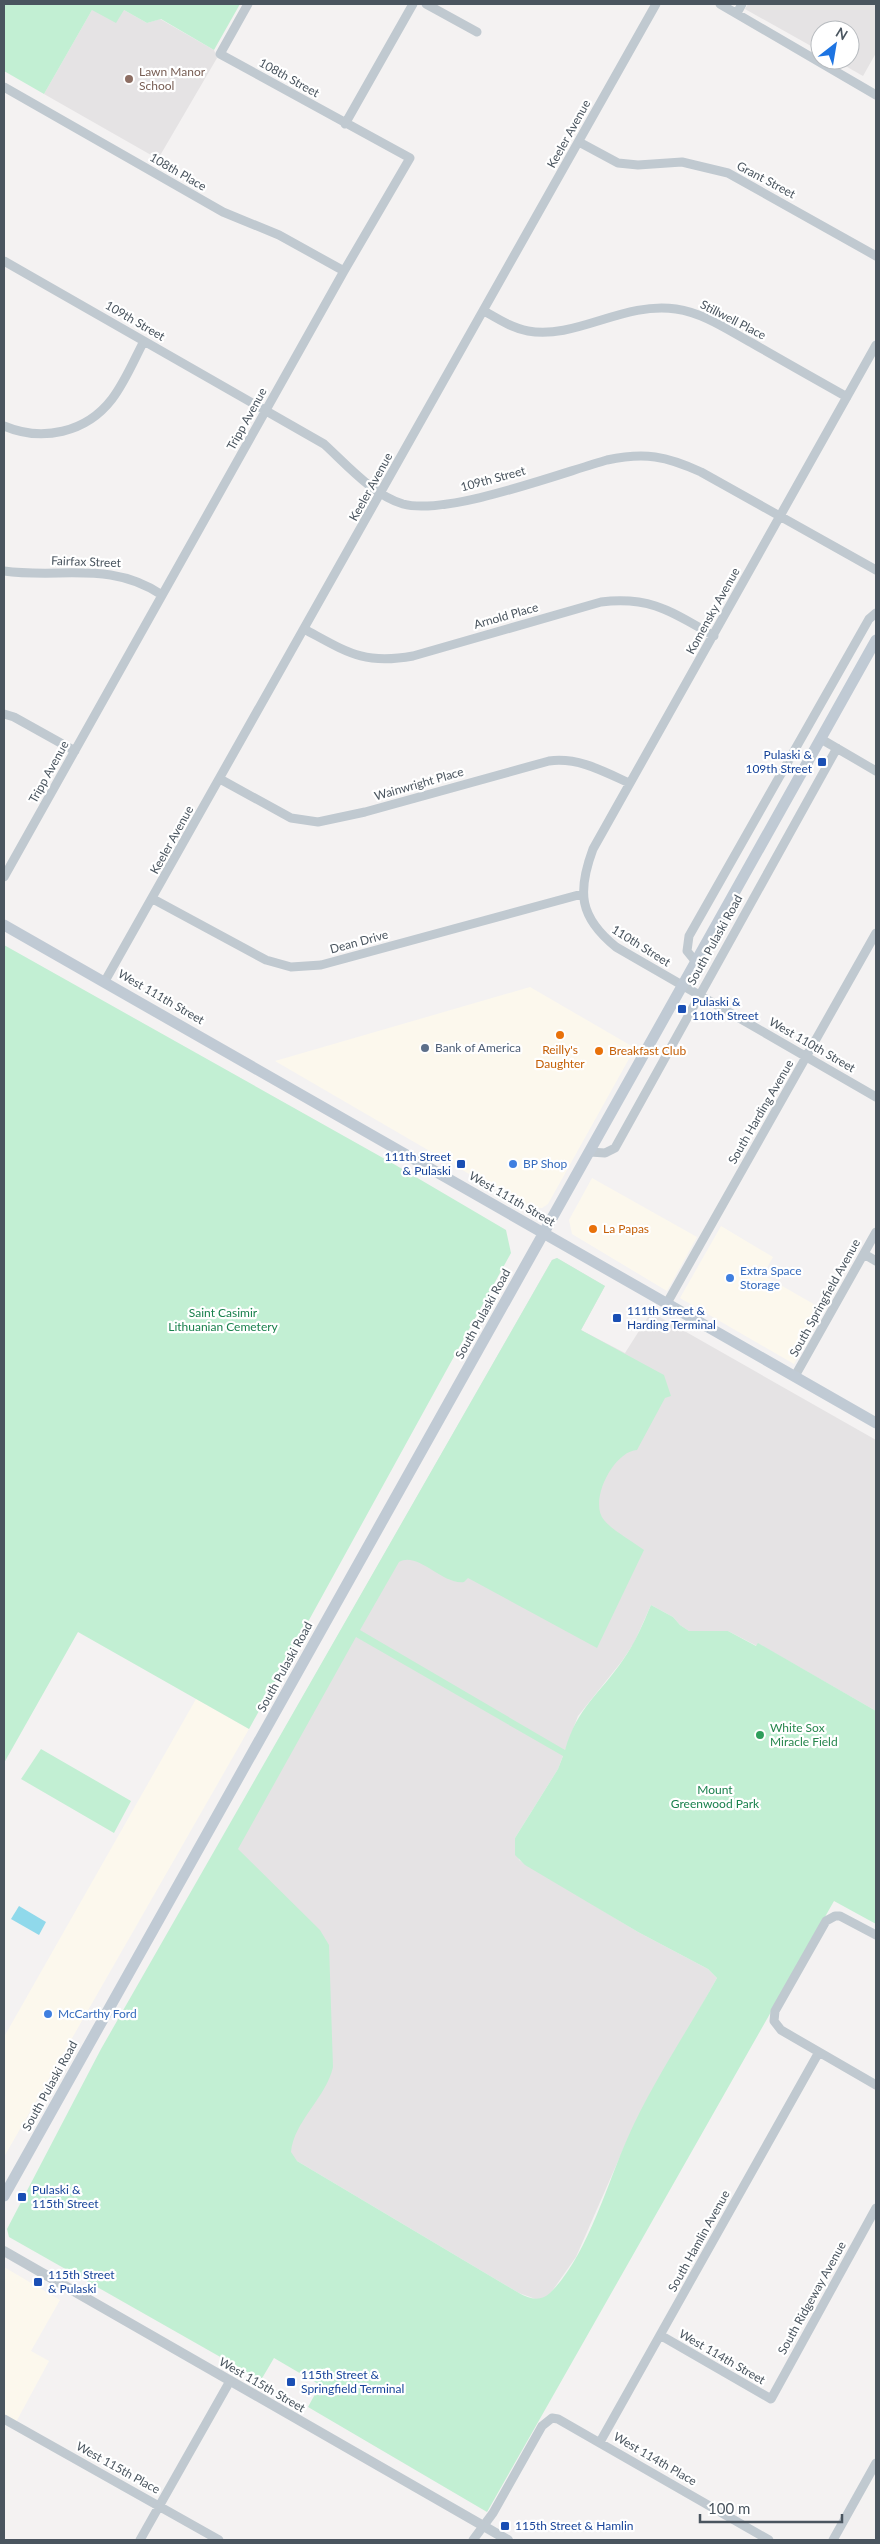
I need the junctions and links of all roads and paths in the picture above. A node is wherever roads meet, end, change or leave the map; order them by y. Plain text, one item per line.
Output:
1 (248, 4) edge
2 (413, 4) edge
3 (426, 4) edge
4 (656, 4) edge
5 (720, 4) edge
6 (742, 4) edge
7 (736, 13) junction
8 (476, 32) dead end
9 (4, 87) edge
10 (876, 95) edge
11 (345, 124) junction
12 (579, 142) junction
13 (876, 256) edge
14 (4, 261) edge
15 (344, 271) junction
16 (484, 310) junction
17 (144, 341) junction
18 (876, 345) edge
19 (847, 397) junction
20 (266, 411) junction
21 (4, 426) edge
22 (382, 493) junction
23 (781, 516) junction
24 (876, 570) edge
25 (4, 571) edge
26 (162, 595) junction
27 (876, 613) edge
28 (304, 630) junction
29 (714, 636) junction
30 (876, 640) edge
31 (4, 714) edge
32 (821, 739) junction
33 (837, 748) junction
34 (75, 751) junction
35 (876, 771) edge
36 (220, 779) junction
37 (629, 784) junction
38 (4, 877) edge
39 (582, 894) junction
40 (153, 899) junction
41 (4, 924) edge
42 (876, 933) edge
43 (696, 962) junction
44 (105, 981) junction
45 (683, 986) junction
46 (700, 996) junction
47 (806, 1057) junction
48 (876, 1097) edge
49 (590, 1152) junction
50 (876, 1232) edge
51 (545, 1233) junction
52 (864, 1254) junction
53 (876, 1260) edge
54 (667, 1303) junction
55 (795, 1376) junction
56 (876, 1423) edge
57 (876, 1935) edge
58 (819, 2052) junction
59 (876, 2085) edge
60 (4, 2196) edge
61 (876, 2208) edge
62 (4, 2251) edge
63 (660, 2335) junction
64 (230, 2381) junction
65 (771, 2400) joint
66 (4, 2418) edge
67 (600, 2442) junction
68 (876, 2463) edge
69 (159, 2506) junction
70 (484, 2526) junction
71 (140, 2540) edge
72 (219, 2540) edge
73 (473, 2540) edge
74 (508, 2540) edge
75 (769, 2540) edge
76 (833, 2540) edge

1 - 11 street, 108th Street
2 - 11 street
3 - 8 street
4 - 12 street, Keeler Avenue
5 - 7 street
6 - 7 street
7 - 10 street
9 - 15 street, 108th Place
11 - 15 street, Tripp Avenue
12 - 13 street, Grant Street
12 - 16 street, Keeler Avenue
14 - 17 street, 109th Street
15 - 20 street, Tripp Avenue
16 - 19 street, Stillwell Place
16 - 22 street, Keeler Avenue
17 - 20 street, 109th Street
17 - 21 street
18 - 19 street, Komensky Avenue
19 - 23 street, Komensky Avenue
20 - 22 street, 109th Street
20 - 26 street, Tripp Avenue
22 - 23 street, 109th Street
22 - 28 street, Keeler Avenue
23 - 24 street, 109th Street
23 - 29 street, Komensky Avenue
25 - 26 street, Fairfax Street
26 - 34 street, Tripp Avenue
27 - 43 street, South Pulaski Road
28 - 29 street, Arnold Place
28 - 36 street, Keeler Avenue
29 - 37 street, Komensky Avenue
30 - 32 main road, South Pulaski Road
31 - 34 street
32 - 33 street
32 - 43 main road, South Pulaski Road
33 - 35 street
33 - 46 street, South Pulaski Road
34 - 38 street, Tripp Avenue
36 - 37 street, Wainwright Place
36 - 40 street, Keeler Avenue
37 - 39 street, Komensky Avenue
39 - 40 street, Dean Drive
39 - 45 street, 110th Street
40 - 44 street, Keeler Avenue
41 - 44 main road, West 111th Street
42 - 47 street, South Harding Avenue
43 - 45 main road, South Pulaski Road
44 - 51 main road, West 111th Street
45 - 46 street, West 110th Street
45 - 49 main road, South Pulaski Road
46 - 47 street, West 110th Street
46 - 49 street, South Pulaski Road
47 - 48 street, West 110th Street
47 - 54 street, South Harding Avenue
49 - 51 main road, South Pulaski Road
50 - 52 street, South Springfield Avenue
51 - 54 main road, West 111th Street
51 - 60 main road, South Pulaski Road
52 - 53 street
52 - 55 street, South Springfield Avenue
54 - 55 main road, West 111th Street
55 - 56 main road, West 111th Street
57 - 58 street
58 - 59 street
58 - 63 street, South Hamlin Avenue
61 - 65 street, South Ridgeway Avenue
62 - 64 street, West 115th Street
63 - 65 street, West 114th Street
63 - 67 street, South Hamlin Avenue
64 - 69 street
64 - 70 street, West 115th Street
66 - 69 street, West 115th Place
67 - 70 street, West 114th Place
67 - 75 street, West 114th Place
68 - 76 street
69 - 71 street
69 - 72 street, West 115th Place
70 - 73 street
70 - 74 street, West 115th Street

